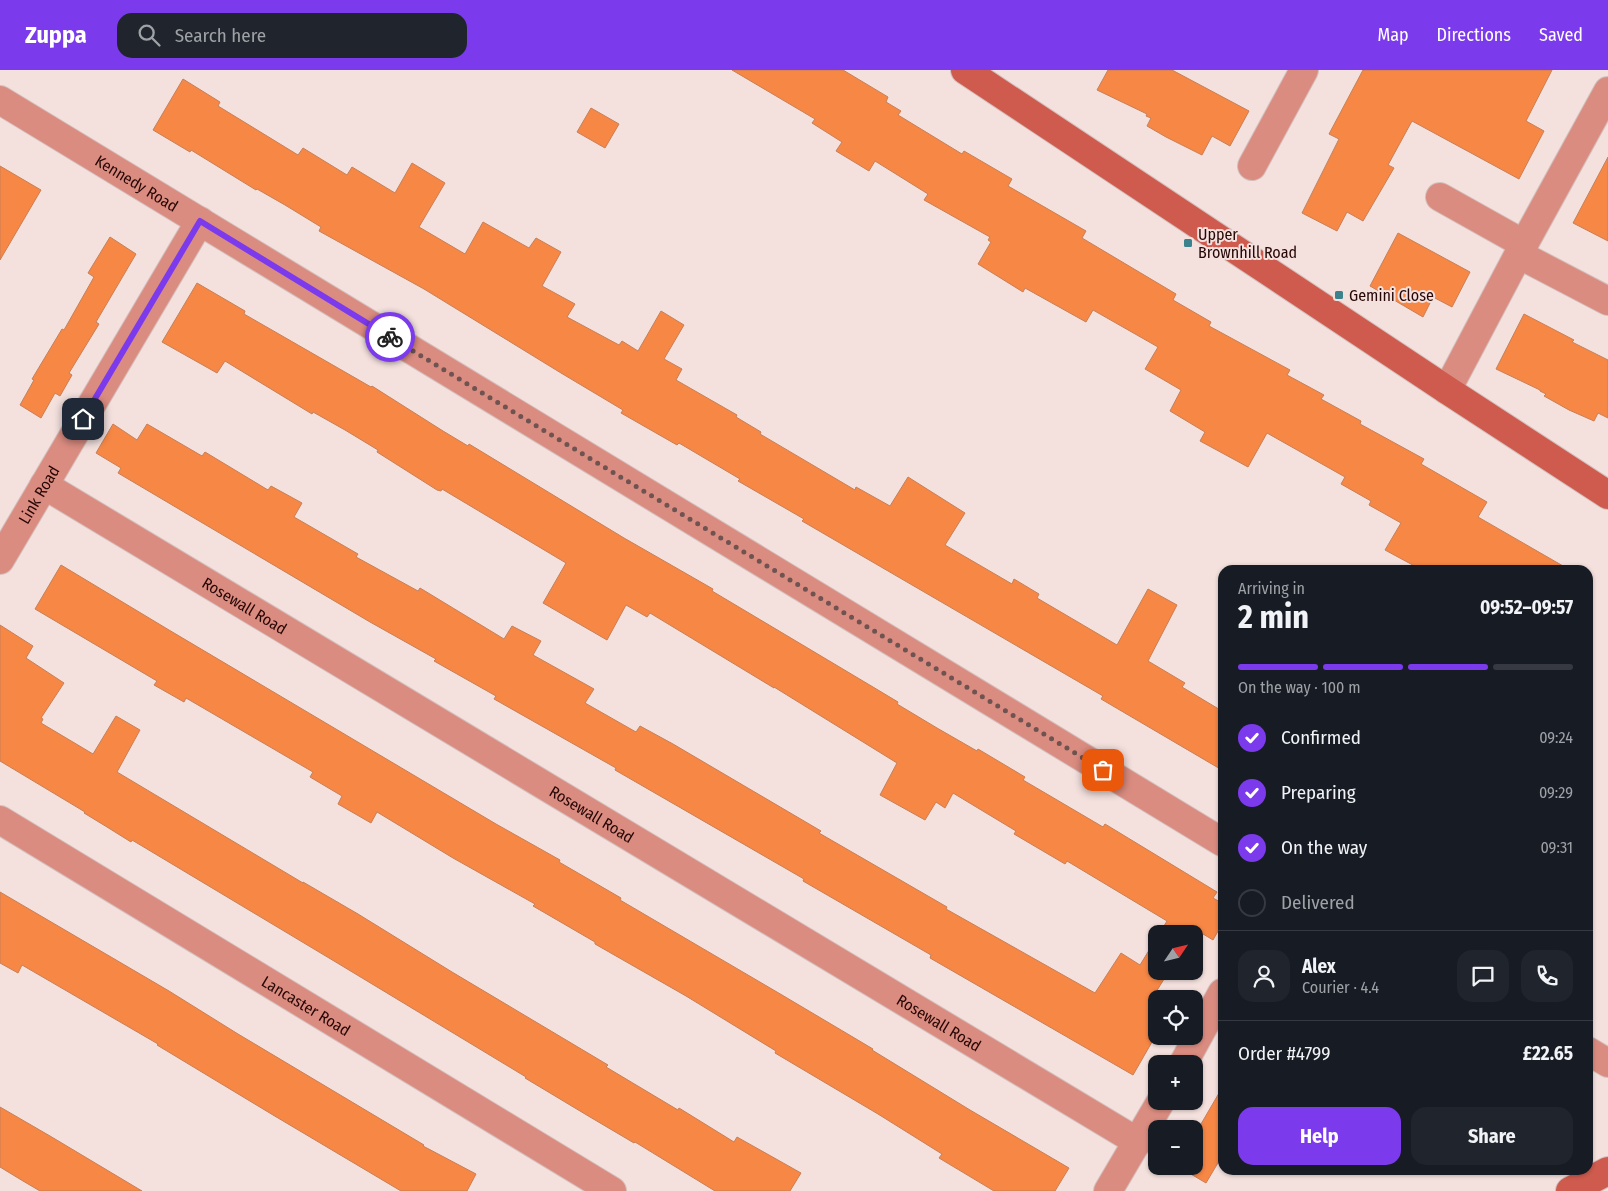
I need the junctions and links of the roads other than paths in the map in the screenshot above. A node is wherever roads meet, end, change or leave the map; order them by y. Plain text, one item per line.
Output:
1 (965, 70) edge
2 (1304, 70) edge
3 (1608, 91) edge
4 (0, 100) edge
5 (1252, 166) dead end
6 (1440, 197) dead end
7 (200, 221) junction
8 (1522, 249) junction
9 (1608, 301) edge
10 (1447, 390) junction
11 (44, 485) junction
12 (1608, 495) edge
13 (0, 560) edge
14 (0, 820) edge
15 (1218, 840) edge
16 (1218, 1000) edge
17 (1593, 1054) edge
18 (1188, 1055) edge
19 (1608, 1063) edge
20 (1156, 1110) edge
21 (1138, 1142) junction
22 (1608, 1171) edge
23 (612, 1191) edge
24 (1108, 1191) edge
25 (1570, 1191) edge

1 - 10 street
2 - 5 street
3 - 8 street
4 - 7 street, Kennedy Road
6 - 8 street
7 - 11 street, Link Road
7 - 15 street, Kennedy Road
8 - 9 street
8 - 10 street
10 - 12 street
11 - 13 street, Link Road
11 - 21 street, Rosewall Road
14 - 23 street, Lancaster Road
16 - 18 street
17 - 19 street
20 - 21 street
21 - 24 street
22 - 25 street

